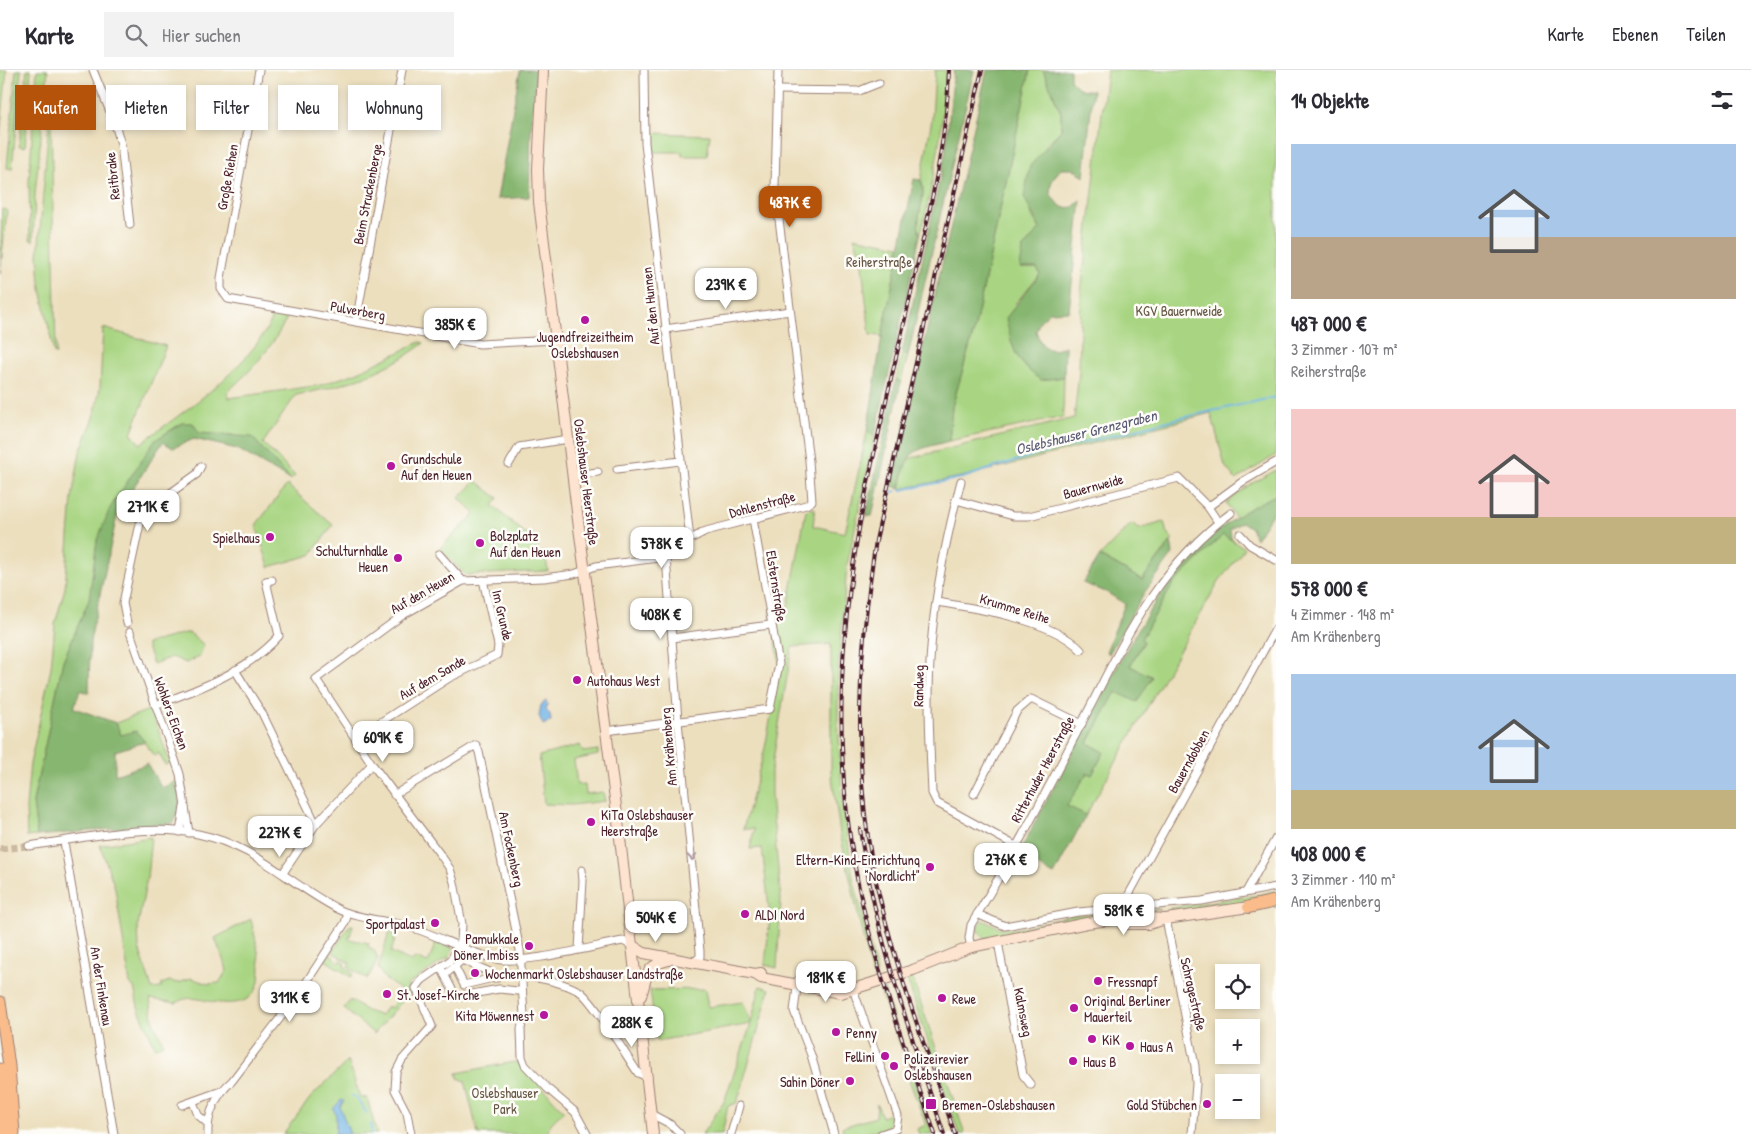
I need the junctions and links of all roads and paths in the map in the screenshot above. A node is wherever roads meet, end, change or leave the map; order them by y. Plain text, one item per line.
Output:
1 (93, 70) edge
2 (259, 70) edge
3 (402, 70) edge
4 (543, 70) edge
5 (644, 70) edge
6 (778, 70) edge
7 (879, 83) dead end
8 (777, 90) junction
9 (130, 225) dead end
10 (221, 288) joint
11 (790, 311) junction
12 (356, 322) junction
13 (665, 329) junction
14 (556, 340) junction
15 (568, 439) junction
16 (680, 461) junction
17 (1276, 462) edge
18 (509, 464) dead end
19 (201, 466) dead end
20 (617, 470) dead end
21 (598, 472) dead end
22 (573, 475) junction
23 (961, 482) dead end
24 (956, 500) junction
25 (1208, 507) junction
26 (1230, 513) dead end
27 (753, 519) junction
28 (1218, 522) junction
29 (1240, 534) dead end
30 (690, 539) junction
31 (439, 554) dead end
32 (666, 557) junction
33 (1276, 560) edge
34 (585, 570) junction
35 (272, 580) dead end
36 (483, 580) junction
37 (463, 581) junction
38 (936, 602) junction
39 (127, 624) dead end
40 (770, 625) junction
41 (1276, 628) edge
42 (130, 632) dead end
43 (672, 638) junction
44 (1081, 650) dead end
45 (497, 654) joint
46 (235, 670) junction
47 (156, 705) junction
48 (678, 721) junction
49 (1082, 724) junction
50 (606, 731) junction
51 (356, 738) junction
52 (372, 764) junction
53 (974, 794) dead end
54 (394, 795) junction
55 (184, 804) junction
56 (316, 824) junction
57 (180, 832) junction
58 (190, 833) junction
59 (1276, 838) edge
60 (64, 842) junction
61 (29, 846) tunnel mouth
62 (1016, 846) junction
63 (582, 870) dead end
64 (283, 873) junction
65 (1276, 887) edge
66 (1246, 892) junction
67 (1276, 901) edge
68 (1249, 907) joint
69 (1124, 908) junction
70 (348, 913) junction
71 (977, 914) junction
72 (1166, 919) junction
73 (998, 942) junction
74 (459, 945) junction
75 (633, 946) junction
76 (971, 947) junction
77 (579, 949) junction
78 (481, 955) junction
79 (521, 959) junction
80 (672, 959) junction
81 (462, 960) junction
82 (694, 962) junction
83 (476, 966) junction
84 (455, 967) junction
85 (443, 971) junction
86 (522, 976) junction
87 (797, 982) junction
88 (854, 989) junction
89 (518, 991) dead end
90 (639, 998) junction
91 (0, 1002) edge
92 (0, 1069) edge
93 (648, 1077) junction
94 (1031, 1085) dead end
95 (221, 1091) junction
96 (193, 1102) junction
97 (182, 1105) dead end
98 (740, 1106) dead end
99 (653, 1115) junction
100 (207, 1123) junction
101 (585, 1133) edge
102 (5, 1134) edge
103 (14, 1134) edge
104 (114, 1134) edge
105 (208, 1134) edge
106 (411, 1134) edge
107 (653, 1134) edge
108 (680, 1134) edge
109 (731, 1134) edge
110 (834, 1134) edge
111 (881, 1134) edge
112 (1192, 1134) edge

1 - 9 street, Reitbrake
2 - 10 street, Große Riehen
3 - 12 street, Beim Struckenberge
4 - 14 main road, Oslebshauser Heerstraße
5 - 13 street, Auf den Hunnen
6 - 8 street
7 - 8 street
8 - 11 street
10 - 12 street, Pulverberg
11 - 13 street
11 - 27 street, Dohlenstraße
12 - 14 street, Pulverberg
13 - 16 street, Auf den Hunnen
14 - 15 main road, Oslebshauser Heerstraße
15 - 18 street
15 - 22 main road, Oslebshauser Heerstraße
16 - 20 street
16 - 30 street, Auf den Hunnen
17 - 25 street
19 - 39 street
21 - 22 street
22 - 34 main road, Oslebshauser Heerstraße
23 - 24 street, Randweg
24 - 25 street, Bauernweide
24 - 38 street, Randweg
25 - 28 street, Bauernweide
26 - 28 street, Ritterhuder Heerstraße
27 - 30 street, Dohlenstraße
27 - 40 street, Elsternstraße
28 - 49 street, Ritterhuder Heerstraße
29 - 33 street
30 - 32 street, Dohlenstraße
31 - 37 street
32 - 34 street, Dohlenstraße
32 - 43 street, Am Krähenberg
34 - 36 street, Auf den Heuen
34 - 50 main road, Oslebshauser Heerstraße
35 - 46 street
36 - 37 street, Auf den Heuen
36 - 45 street, Im Grunde
37 - 51 street, Auf den Heuen
38 - 44 street, Krumme Reihe
38 - 62 street, Randweg
40 - 43 street
40 - 48 street, Elsternstraße
41 - 69 street, Bauerndobben
42 - 47 street, Wohlers Eichen
43 - 48 street, Am Krähenberg
45 - 51 street, Auf dem Sande
46 - 47 street
46 - 56 street
47 - 55 street, Wohlers Eichen
48 - 50 street
48 -> 82 street, Am Krähenberg
49 - 53 street
49 - 62 street, Ritterhuder Heerstraße
50 - 75 main road, Oslebshauser Heerstraße
51 - 52 street
52 - 54 street
52 - 56 street
54 - 74 street
54 - 79 street, Am Fockenberg
55 - 57 street, Wohlers Eichen
55 - 58 street, Wohlers Eichen
56 - 64 street
57 - 58 street
57 - 60 street
58 - 64 street
59 - 66 street
60 - 61 street
60 - 104 street, An der Finkenau
62 - 71 street, Ritterhuder Heerstraße
63 - 77 street
64 - 70 street
65 - 66 street
66 - 69 street
67 - 68 highway
68 - 72 main road
69 - 71 street
70 - 74 street
70 - 95 street
71 - 76 street, Ritterhuder Heerstraße
72 - 73 main road
72 - 112 street, Schragestraße
73 - 76 main road
73 - 94 street, Kalmsweg
74 - 78 street
74 - 81 street
74 - 85 street
75 - 77 street
75 - 80 main road
75 - 90 main road, Oslebshauser Heerstraße
76 - 88 main road
77 - 79 street
78 - 79 street
78 - 83 street
79 - 86 street, Am Fockenberg
80 - 82 main road
80 - 90 main road
81 - 83 street
81 - 84 street
82 - 87 main road
83 - 84 street
84 - 85 street
85 - 89 street
85 - 106 street
86 - 93 street
86 - 101 street, Am Fockenberg
87 - 88 main road
87 - 110 street
88 - 111 street
90 - 93 main road, Oslebshauser Heerstraße
91 - 103 main road
92 - 102 main road
93 - 99 main road, Oslebshauser Heerstraße
95 - 96 street
95 - 100 street
96 - 97 street
96 - 100 street
98 - 109 street
99 - 107 main road, Oslebshauser Heerstraße
99 - 108 street
100 - 105 street

